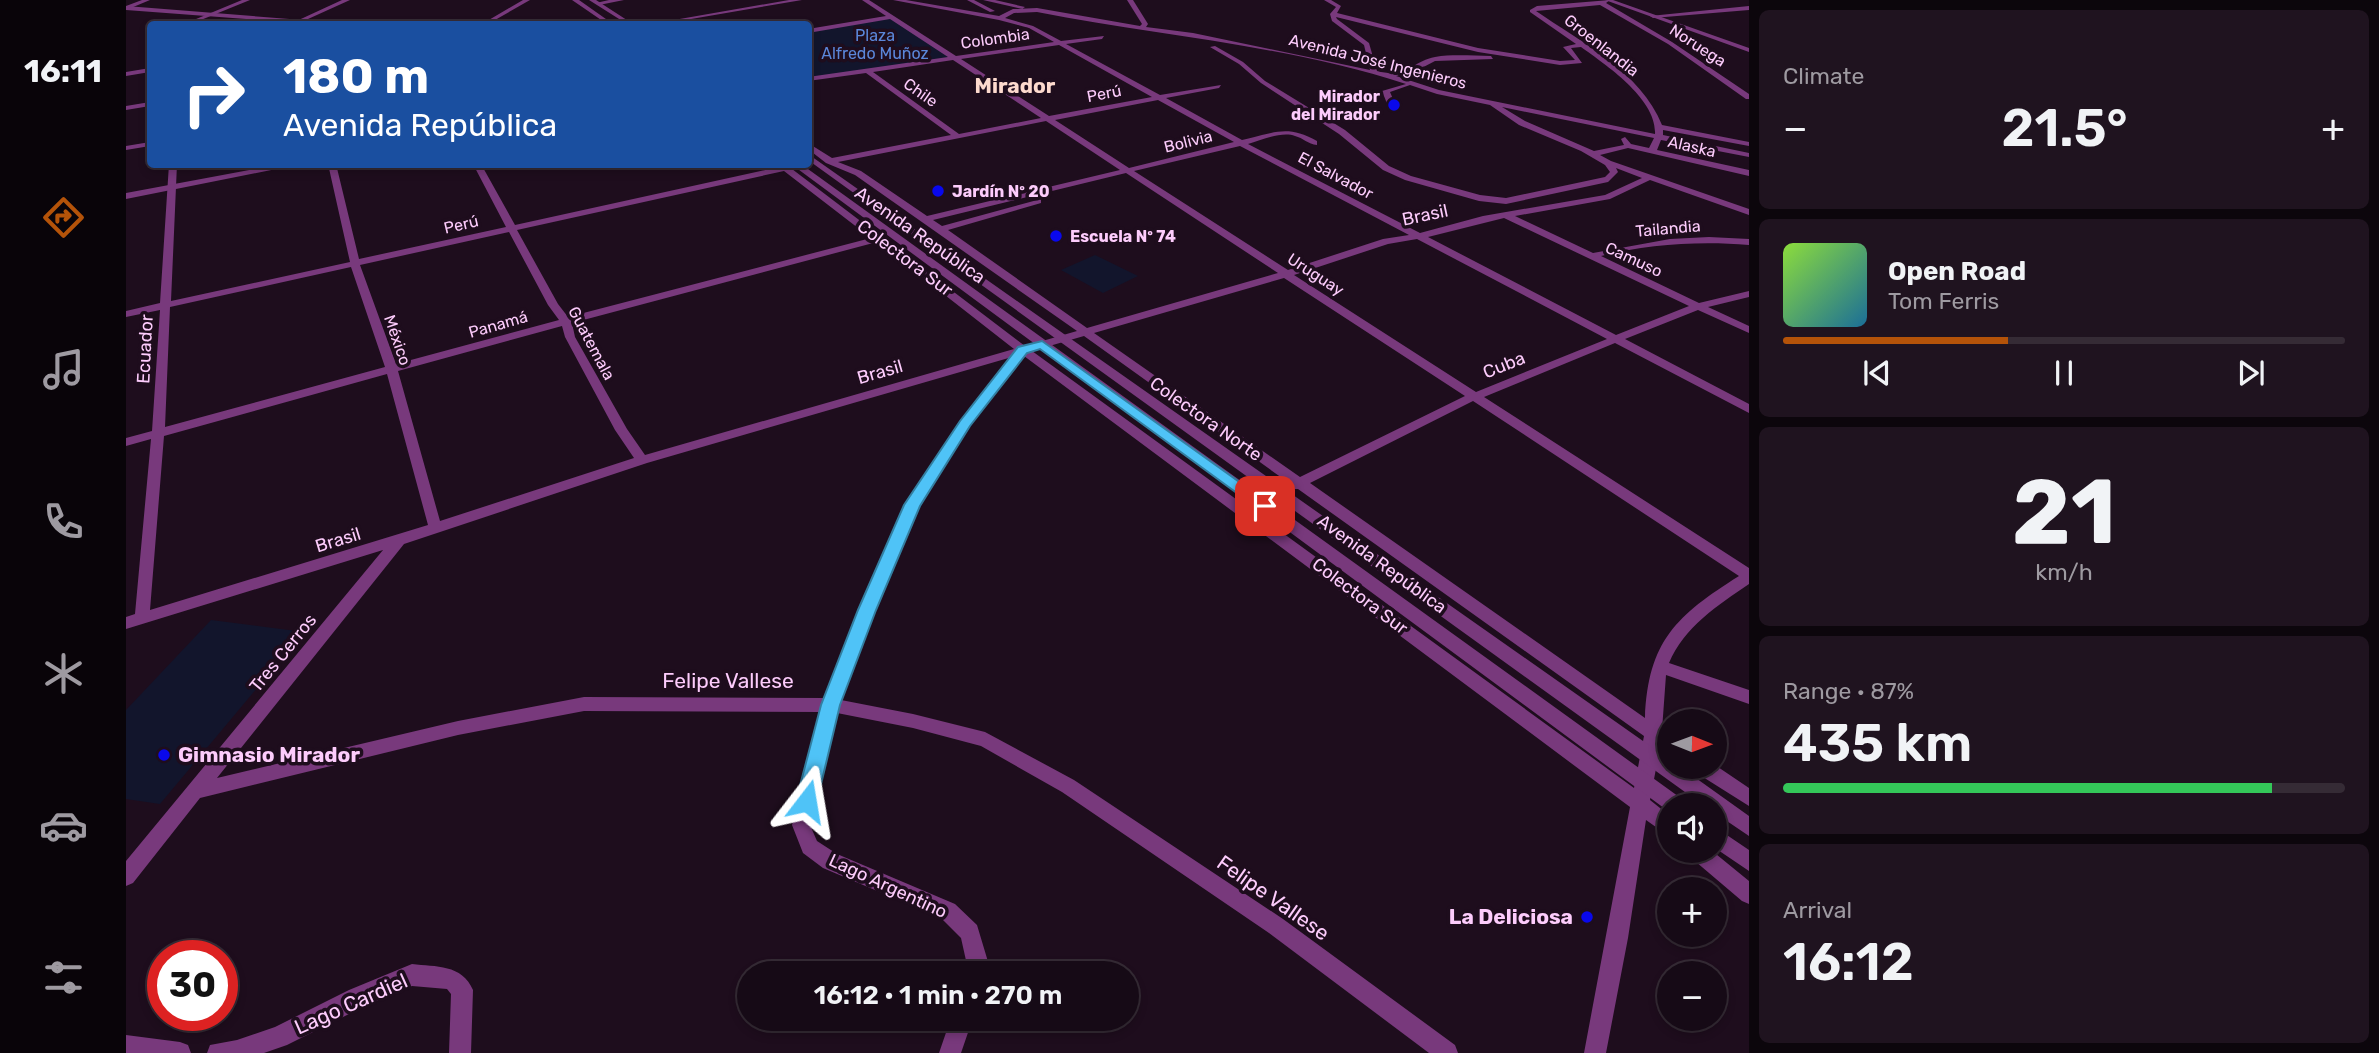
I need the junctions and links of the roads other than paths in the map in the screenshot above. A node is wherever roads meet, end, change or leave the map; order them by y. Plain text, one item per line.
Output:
1 (147, 0) edge
2 (247, 0) edge
3 (347, 0) edge
4 (527, 0) edge
5 (575, 0) edge
6 (621, 0) edge
7 (799, 0) edge
8 (865, 0) edge
9 (896, 0) edge
10 (970, 0) edge
11 (986, 0) edge
12 (1130, 0) edge
13 (1327, 0) edge
14 (1606, 1) edge
15 (596, 2) edge
16 (1749, 8) edge
17 (126, 9) edge
18 (1037, 10) junction
19 (1333, 14) junction
20 (212, 15) junction
21 (1653, 16) junction
22 (892, 17) junction
23 (1001, 17) junction
24 (202, 19) junction
25 (196, 21) edge
26 (231, 21) edge
27 (275, 21) edge
28 (300, 21) edge
29 (490, 21) edge
30 (606, 21) edge
31 (625, 21) edge
32 (672, 21) edge
33 (1103, 23) junction
34 (1142, 27) junction
35 (812, 30) edge
36 (1102, 37) dead end
37 (1060, 43) junction
38 (1584, 45) junction
39 (1213, 47) junction
40 (1748, 49) edge
41 (1517, 56) junction
42 (953, 58) junction
43 (147, 70) edge
44 (866, 70) junction
45 (1374, 73) junction
46 (126, 74) edge
47 (1388, 76) junction
48 (812, 78) edge
49 (1411, 85) junction
50 (1219, 86) dead end
51 (1398, 87) junction
52 (1431, 90) junction
53 (1466, 92) junction
54 (1749, 97) edge
55 (1158, 98) junction
56 (1489, 102) junction
57 (147, 104) edge
58 (1392, 106) dead end
59 (126, 108) edge
60 (1605, 116) dead end
61 (1050, 119) junction
62 (1646, 124) dead end
63 (1616, 127) junction
64 (1659, 131) junction
65 (958, 137) junction
66 (1241, 142) junction
67 (1314, 143) dead end
68 (147, 144) edge
69 (1749, 144) edge
70 (1628, 146) junction
71 (126, 148) edge
72 (812, 148) edge
73 (1652, 151) junction
74 (1592, 154) junction
75 (1749, 155) edge
76 (812, 161) edge
77 (830, 161) junction
78 (812, 162) edge
79 (1608, 163) junction
80 (173, 168) edge
81 (275, 168) edge
82 (333, 168) edge
83 (479, 168) edge
84 (776, 168) edge
85 (793, 168) edge
86 (793, 168) edge
87 (1128, 170) junction
88 (1749, 173) edge
89 (1648, 178) junction
90 (1068, 184) junction
91 (172, 187) junction
92 (126, 196) edge
93 (1732, 206) junction
94 (1749, 207) edge
95 (1749, 212) edge
96 (1505, 215) junction
97 (923, 220) junction
98 (511, 229) junction
99 (939, 230) junction
100 (1419, 236) junction
101 (879, 239) junction
102 (1749, 242) edge
103 (1591, 256) junction
104 (355, 264) junction
105 (1286, 274) junction
106 (1749, 294) edge
107 (165, 305) junction
108 (1698, 306) junction
109 (126, 314) edge
110 (566, 321) junction
111 (1749, 330) edge
112 (1084, 332) junction
113 (1065, 337) junction
114 (1615, 339) junction
115 (1042, 345) junction
116 (1023, 350) junction
117 (392, 370) junction
118 (1475, 396) junction
119 (1749, 410) edge
120 (158, 433) junction
121 (126, 442) edge
122 (642, 460) junction
123 (1297, 483) junction
124 (1282, 492) junction
125 (435, 527) junction
126 (399, 540) junction
127 (1749, 576) edge
128 (142, 618) junction
129 (126, 623) edge
130 (1660, 666) junction
131 (1749, 697) edge
132 (831, 705) junction
133 (1651, 733) junction
134 (1657, 737) edge
135 (1650, 758) junction
136 (1720, 779) edge
137 (1644, 781) junction
138 (197, 791) junction
139 (1660, 793) edge
140 (1749, 798) edge
141 (1638, 802) junction
142 (1657, 817) edge
143 (1749, 827) edge
144 (1727, 845) edge
145 (1749, 862) edge
146 (1712, 863) edge
147 (126, 876) edge
148 (1749, 894) edge
149 (977, 961) edge
150 (958, 1031) edge
151 (126, 1046) edge
152 (180, 1053) edge
153 (218, 1053) edge
154 (460, 1053) edge
155 (950, 1053) edge
156 (1447, 1053) edge
157 (1595, 1053) edge

1 - 17 street
2 - 20 street
3 - 28 street
4 - 29 street
5 - 30 street
6 - 15 street
7 - 32 street
8 - 22 street, Uruguay
9 - 23 street
10 - 23 street
11 - 18 street
12 - 34 street
13 - 19 street
14 - 21 street
14 - 38 street, Groenlandia
14 - 54 street, Noruega
15 - 31 street
16 - 21 street, Noruega
17 - 20 street
17 - 24 street
18 - 23 street, Avenida José Ingenieros
18 - 33 street, Avenida José Ingenieros
19 - 41 street
19 - 45 street
20 - 24 street
20 - 27 street
21 - 40 street
22 - 35 street
22 - 42 street, Uruguay
23 - 37 street, El Salvador
24 - 25 street
24 - 26 street
33 - 34 street, Avenida José Ingenieros
33 - 39 street
34 - 45 street, Avenida José Ingenieros
36 - 37 street, Colombia
37 - 42 street, Colombia
37 - 55 street, El Salvador
38 - 41 street
38 - 64 street, Groenlandia
39 - 51 street
39 - 79 street
41 - 47 street
42 - 44 street, Colombia
42 - 61 street, Uruguay
43 - 46 street
44 - 48 street, Colombia
44 - 65 street, Chile
45 - 47 street, Avenida José Ingenieros
47 - 49 street, Avenida José Ingenieros
49 - 51 street
49 - 52 street, Avenida José Ingenieros
49 - 53 street
50 - 55 street, Perú
51 - 52 street
51 - 58 street
52 - 56 street, Avenida José Ingenieros
53 - 56 street
53 - 60 street
55 - 61 street, Perú
55 - 66 street, El Salvador
56 - 63 street, Avenida José Ingenieros
56 - 74 street
57 - 59 street
61 - 65 street, Perú
61 - 87 street, Uruguay
62 - 64 street
63 - 64 street, Avenida José Ingenieros
63 - 70 street
64 - 69 street
64 - 73 street
64 - 75 street, Avenida José Ingenieros
65 - 77 street, Perú
66 - 67 street, Bolivia
66 - 87 street, Bolivia
66 - 100 street, El Salvador
68 - 71 street
70 - 73 street, Alaska
70 - 74 street
72 - 77 street, Colectora Norte
73 - 88 street, Alaska
74 - 79 street
76 - 77 street, Perú
77 - 97 street, Colectora Norte
78 - 113 street, Avenida República
79 - 89 street
80 - 91 street, Ecuador
81 - 91 street
82 - 104 street, México
83 - 98 street, Guatemala
84 - 98 street, Perú
85 - 101 street, Colectora Sur
86 - 115 street, Avenida República
87 - 90 street, Bolivia
87 - 105 street, Uruguay
89 - 93 street
89 - 96 street, Brasil
90 - 97 street, Bolivia
90 - 99 street, Bolivia
91 - 92 street
91 - 107 street, Ecuador
93 - 94 street
93 - 95 street
96 - 100 street, Brasil
96 - 103 street, Camuso
97 - 99 street, Colectora Norte
98 - 104 street, Perú
98 - 110 street, Guatemala
99 - 112 street, Colectora Norte
100 - 105 street, Brasil
100 - 114 street, El Salvador
101 - 110 street, Panamá
101 - 116 street, Colectora Sur
102 - 103 street, Tailandia
103 - 108 street, Camuso
104 - 107 street, Perú
104 - 117 street, México
105 - 112 street, Brasil
105 - 118 street, Uruguay
106 - 108 street, Cuba
107 - 109 street, Perú
107 - 120 street, Ecuador
108 - 111 street, Camuso
108 - 114 street, Cuba
110 - 117 street, Panamá
110 - 122 street, Guatemala
112 - 113 street, Brasil
112 - 123 street, Colectora Norte
113 - 115 street, Brasil
113 - 124 street, Avenida República
114 - 118 street, Cuba
114 - 119 street, El Salvador
115 - 116 street, Brasil
115 - 137 street, Avenida República
116 - 122 street, Brasil
116 - 132 street, Lago Argentino
116 - 141 street, Colectora Sur
117 - 120 street, Panamá
117 - 125 street, México
118 - 123 street, Cuba
118 - 127 street, Uruguay
120 - 121 street, Panamá
120 - 128 street, Ecuador
122 - 125 street, Brasil
123 - 124 street, Cuba
123 - 133 street, Colectora Norte
124 - 135 street, Avenida República
125 - 126 street, Brasil
126 - 128 street, Brasil
126 - 138 street, Tres Cerros
127 - 130 street
128 - 129 street, Brasil
130 - 131 street
130 - 133 street
132 - 138 street, Felipe Vallese
132 - 149 street, Lago Argentino
132 - 156 street, Felipe Vallese
133 - 134 street, Colectora Norte
133 - 135 street
135 - 137 street
135 - 143 street, Avenida República
136 - 140 street
137 - 139 street, Avenida República
137 - 141 street
138 - 147 street
141 - 142 street, Colectora Sur
141 - 157 street
144 - 145 street
146 - 148 street
150 - 155 street
151 - 152 street
153 - 154 street, Lago Cardiel

